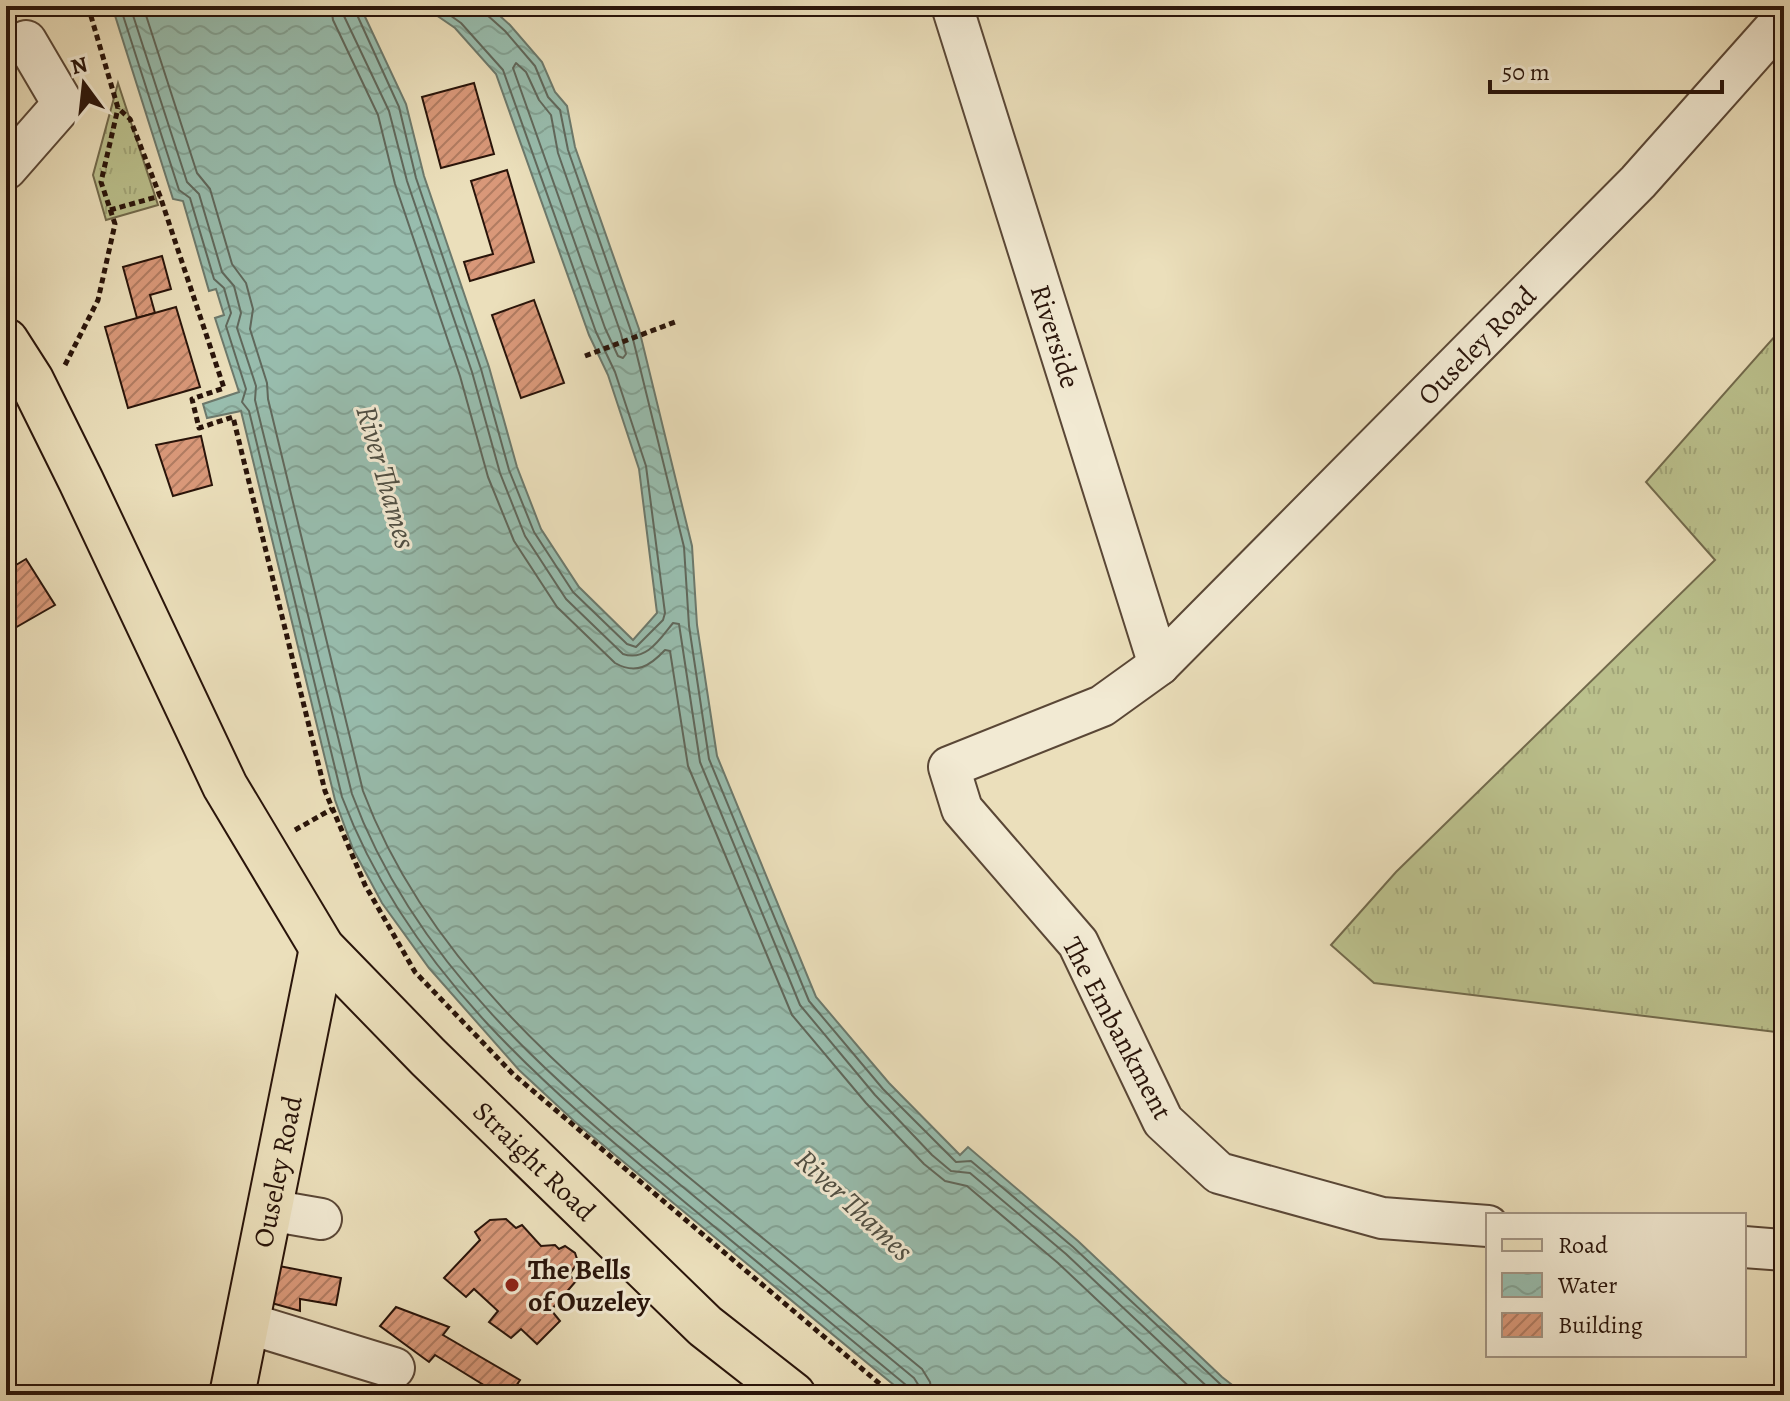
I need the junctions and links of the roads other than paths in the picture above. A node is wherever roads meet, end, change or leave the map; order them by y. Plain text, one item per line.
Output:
1 (952, 6) edge
2 (1784, 18) edge
3 (26, 41) dead end
4 (6, 169) edge
5 (6, 341) edge
6 (1159, 665) junction
7 (322, 948) junction
8 (269, 1210) junction
9 (321, 1219) dead end
10 (1486, 1226) edge
11 (1746, 1247) edge
12 (1784, 1250) edge
13 (247, 1323) junction
14 (394, 1368) dead end
15 (232, 1395) edge
16 (793, 1395) edge

1 - 6 street, Riverside
2 - 6 street, Ouseley Road
3 - 4 street
5 - 7 main road, Straight Road
6 - 10 street, The Embankment
7 - 8 main road, Ouseley Road
7 - 16 main road, Straight Road
8 - 9 street
8 - 13 main road, Ouseley Road
11 - 12 street
13 - 14 street
13 - 15 main road, Ouseley Road

